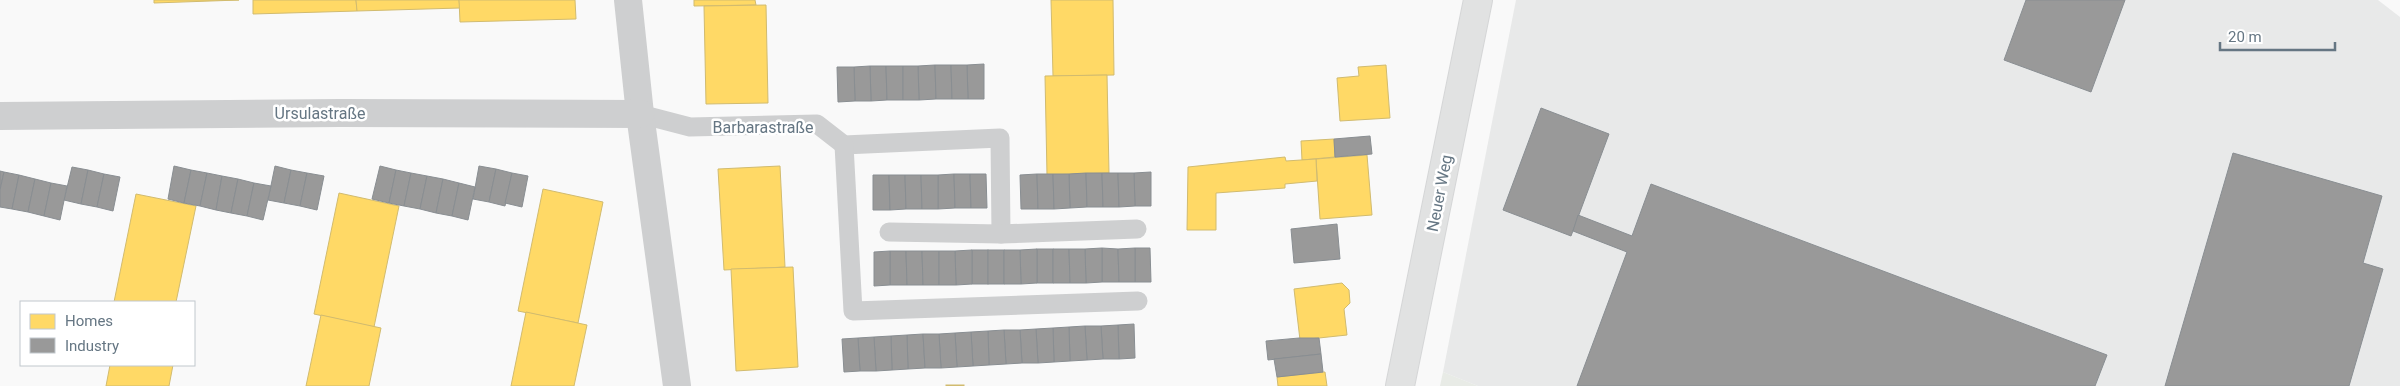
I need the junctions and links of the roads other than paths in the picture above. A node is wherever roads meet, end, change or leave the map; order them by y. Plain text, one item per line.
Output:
1 (628, 0) edge
2 (1478, 0) edge
3 (640, 114) junction
4 (0, 116) edge
5 (844, 145) junction
6 (1138, 229) dead end
7 (889, 232) dead end
8 (1001, 234) junction
9 (1138, 301) dead end
10 (677, 386) edge
11 (1400, 386) edge

1 - 3 street
2 - 11 street, Neuer Weg
3 - 4 street, Ursulastraße
3 - 5 lane, Barbarastraße
3 - 10 street
5 - 8 lane
5 - 9 lane
6 - 8 lane
7 - 8 lane

